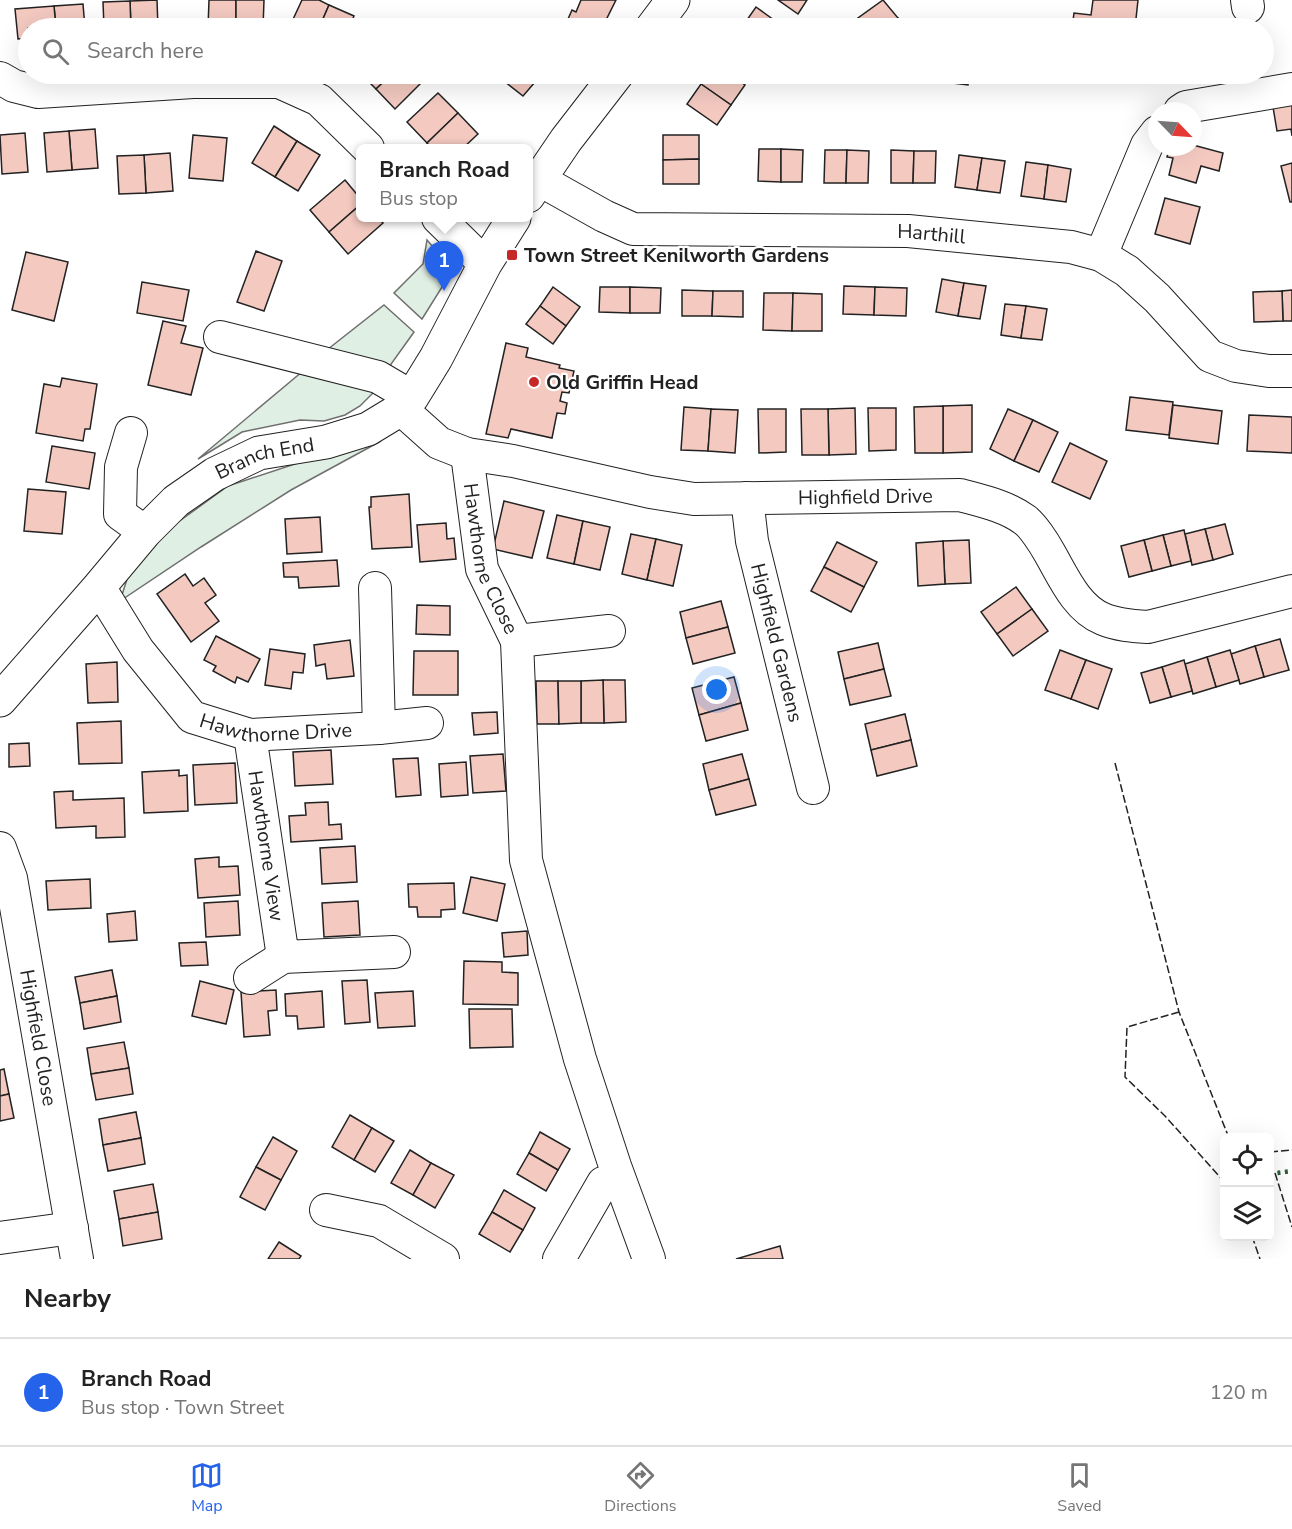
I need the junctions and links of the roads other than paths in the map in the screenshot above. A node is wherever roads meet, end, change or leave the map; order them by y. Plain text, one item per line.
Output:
1 (673, 0) edge
2 (660, 18) edge
3 (0, 78) edge
4 (162, 84) edge
5 (283, 84) edge
6 (610, 84) edge
7 (1292, 89) edge
8 (1202, 104) edge
9 (364, 144) edge
10 (1148, 144) edge
11 (533, 187) edge
12 (442, 222) edge
13 (511, 222) edge
14 (1101, 255) junction
15 (485, 264) junction
16 (220, 337) dead end
17 (1292, 371) edge
18 (406, 403) junction
19 (131, 432) dead end
20 (467, 454) junction
21 (747, 498) junction
22 (145, 532) junction
23 (99, 587) junction
24 (375, 588) dead end
25 (1292, 591) edge
26 (609, 631) dead end
27 (517, 641) junction
28 (0, 700) edge
29 (427, 723) dead end
30 (378, 728) junction
31 (250, 735) junction
32 (813, 788) dead end
33 (0, 848) edge
34 (394, 952) dead end
35 (283, 957) junction
36 (250, 978) dead end
37 (603, 1184) dead end
38 (326, 1210) dead end
39 (72, 1227) junction
40 (0, 1238) edge
41 (77, 1259) edge
42 (443, 1259) edge
43 (559, 1259) edge
44 (650, 1259) edge

1 - 2 main road
3 - 4 street
5 - 9 street
6 - 11 main road
7 - 8 street
10 - 14 street
11 - 14 street, Harthill
12 - 15 street
13 - 15 main road
14 - 17 street, Harthill
15 - 18 main road
16 - 18 street
18 - 20 street, Highfield Drive
18 - 22 main road, Branch End
19 - 22 street
20 - 21 street, Highfield Drive
20 - 27 street, Hawthorne Close
21 - 25 street, Highfield Drive
21 - 32 street, Highfield Gardens
22 - 23 main road, Branch End
23 - 28 main road, Branch End
23 - 31 street, Hawthorne Drive
24 - 30 street, Hawthorne Drive
26 - 27 street, Hawthorne Close
27 - 44 street
29 - 30 street, Hawthorne Drive
30 - 31 street, Hawthorne Drive
31 - 35 street, Hawthorne View
33 - 39 street, Highfield Close
34 - 35 street
35 - 36 street
37 - 43 street
38 - 42 street
39 - 40 street
39 - 41 street, Highfield Close

